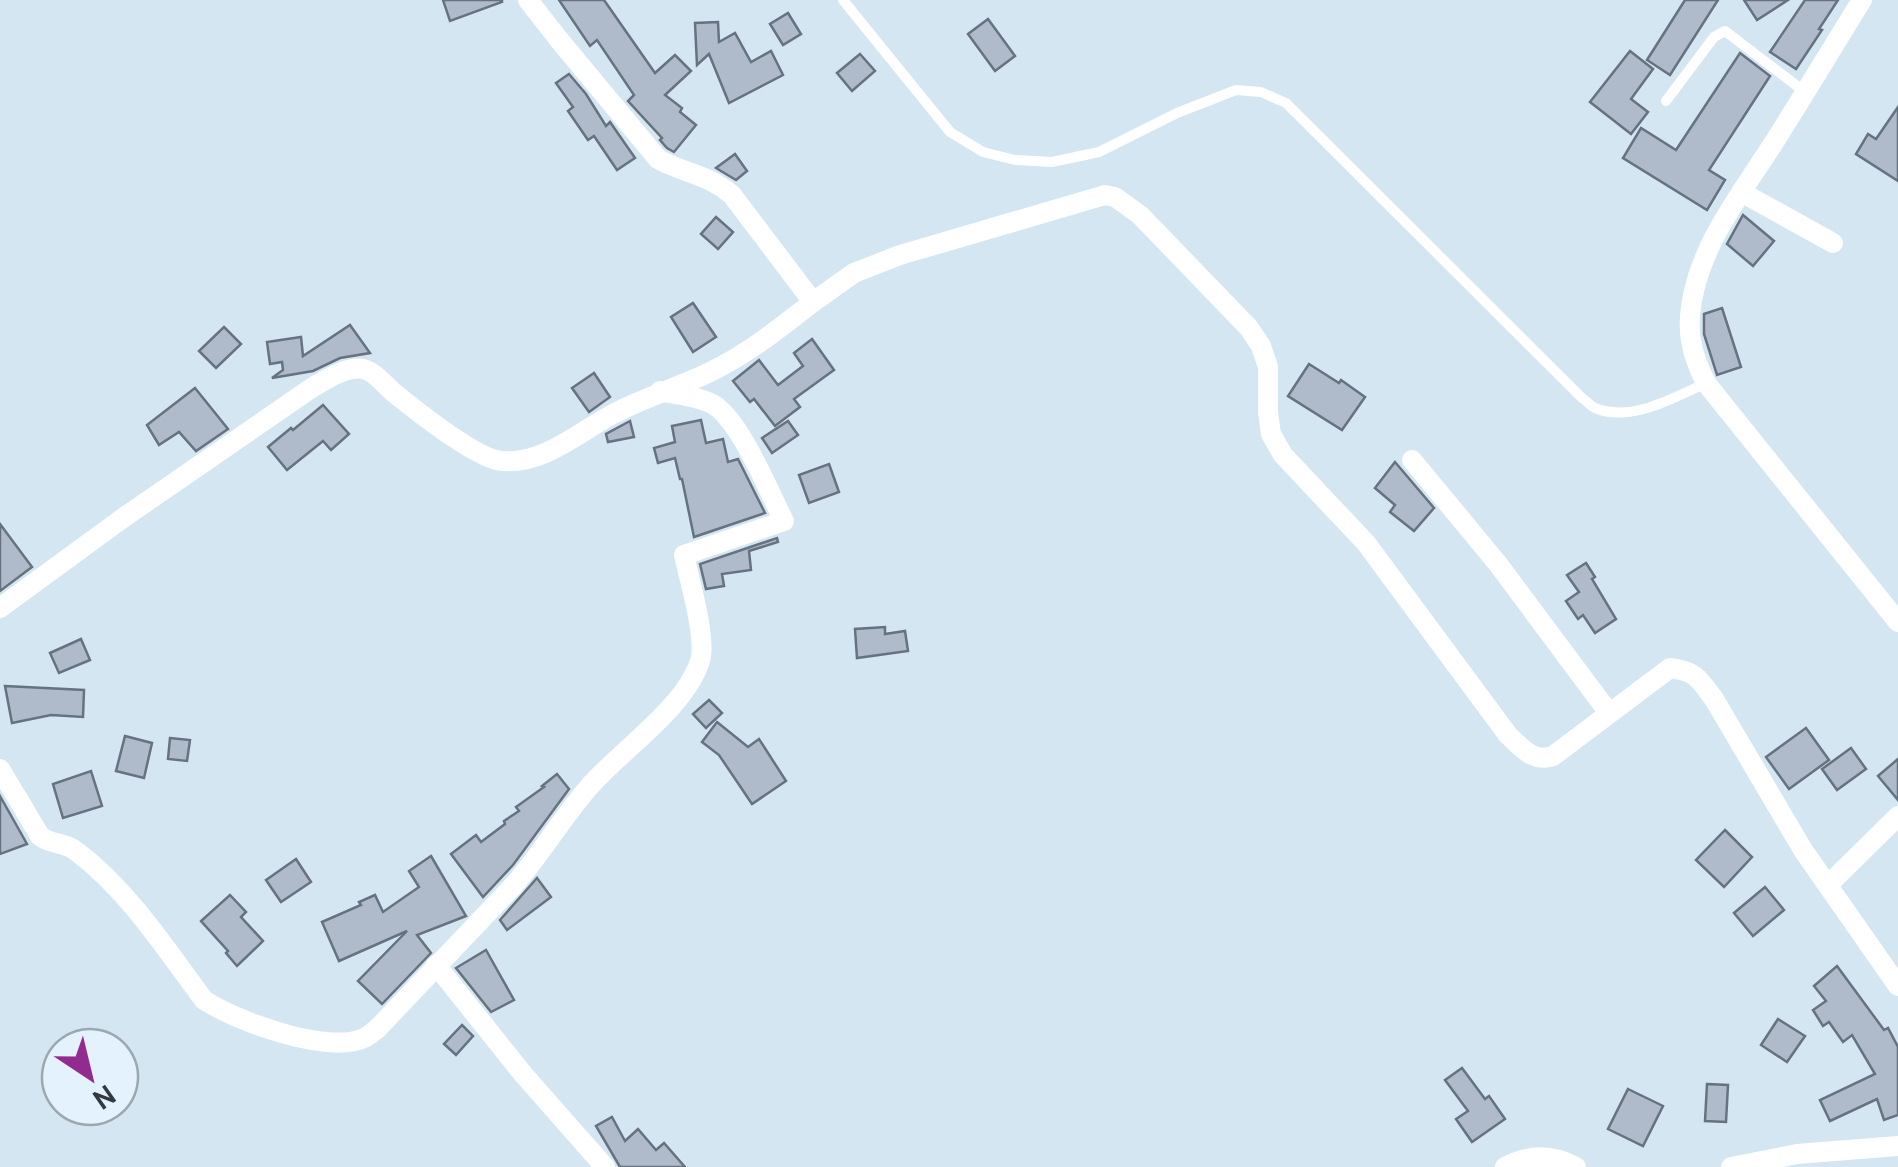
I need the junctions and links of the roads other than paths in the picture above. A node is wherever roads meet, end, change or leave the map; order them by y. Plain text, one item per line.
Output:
1 (528, 0) edge
2 (842, 0) edge
3 (1862, 0) edge
4 (1805, 92) junction
5 (1666, 100) dead end
6 (1741, 192) junction
7 (1833, 242) dead end
8 (813, 302) junction
9 (1706, 383) junction
10 (660, 392) junction
11 (1412, 460) dead end
12 (0, 608) edge
13 (1898, 622) edge
14 (1609, 713) junction
15 (0, 769) edge
16 (1898, 816) edge
17 (1828, 886) junction
18 (436, 965) junction
19 (1898, 986) edge
20 (1898, 1146) edge
21 (604, 1167) edge
22 (1505, 1167) edge
23 (1576, 1167) edge
24 (1731, 1167) edge

1 - 8 street
2 - 9 lane
3 - 4 street
4 - 5 lane
4 - 6 street
6 - 7 street
6 - 9 street
8 - 10 street
8 - 14 street
9 - 13 street
10 - 12 street
10 - 18 street
11 - 14 street
14 - 17 street
15 - 18 street
16 - 17 street
17 - 19 street
18 - 21 street
20 - 24 street
22 - 23 street

